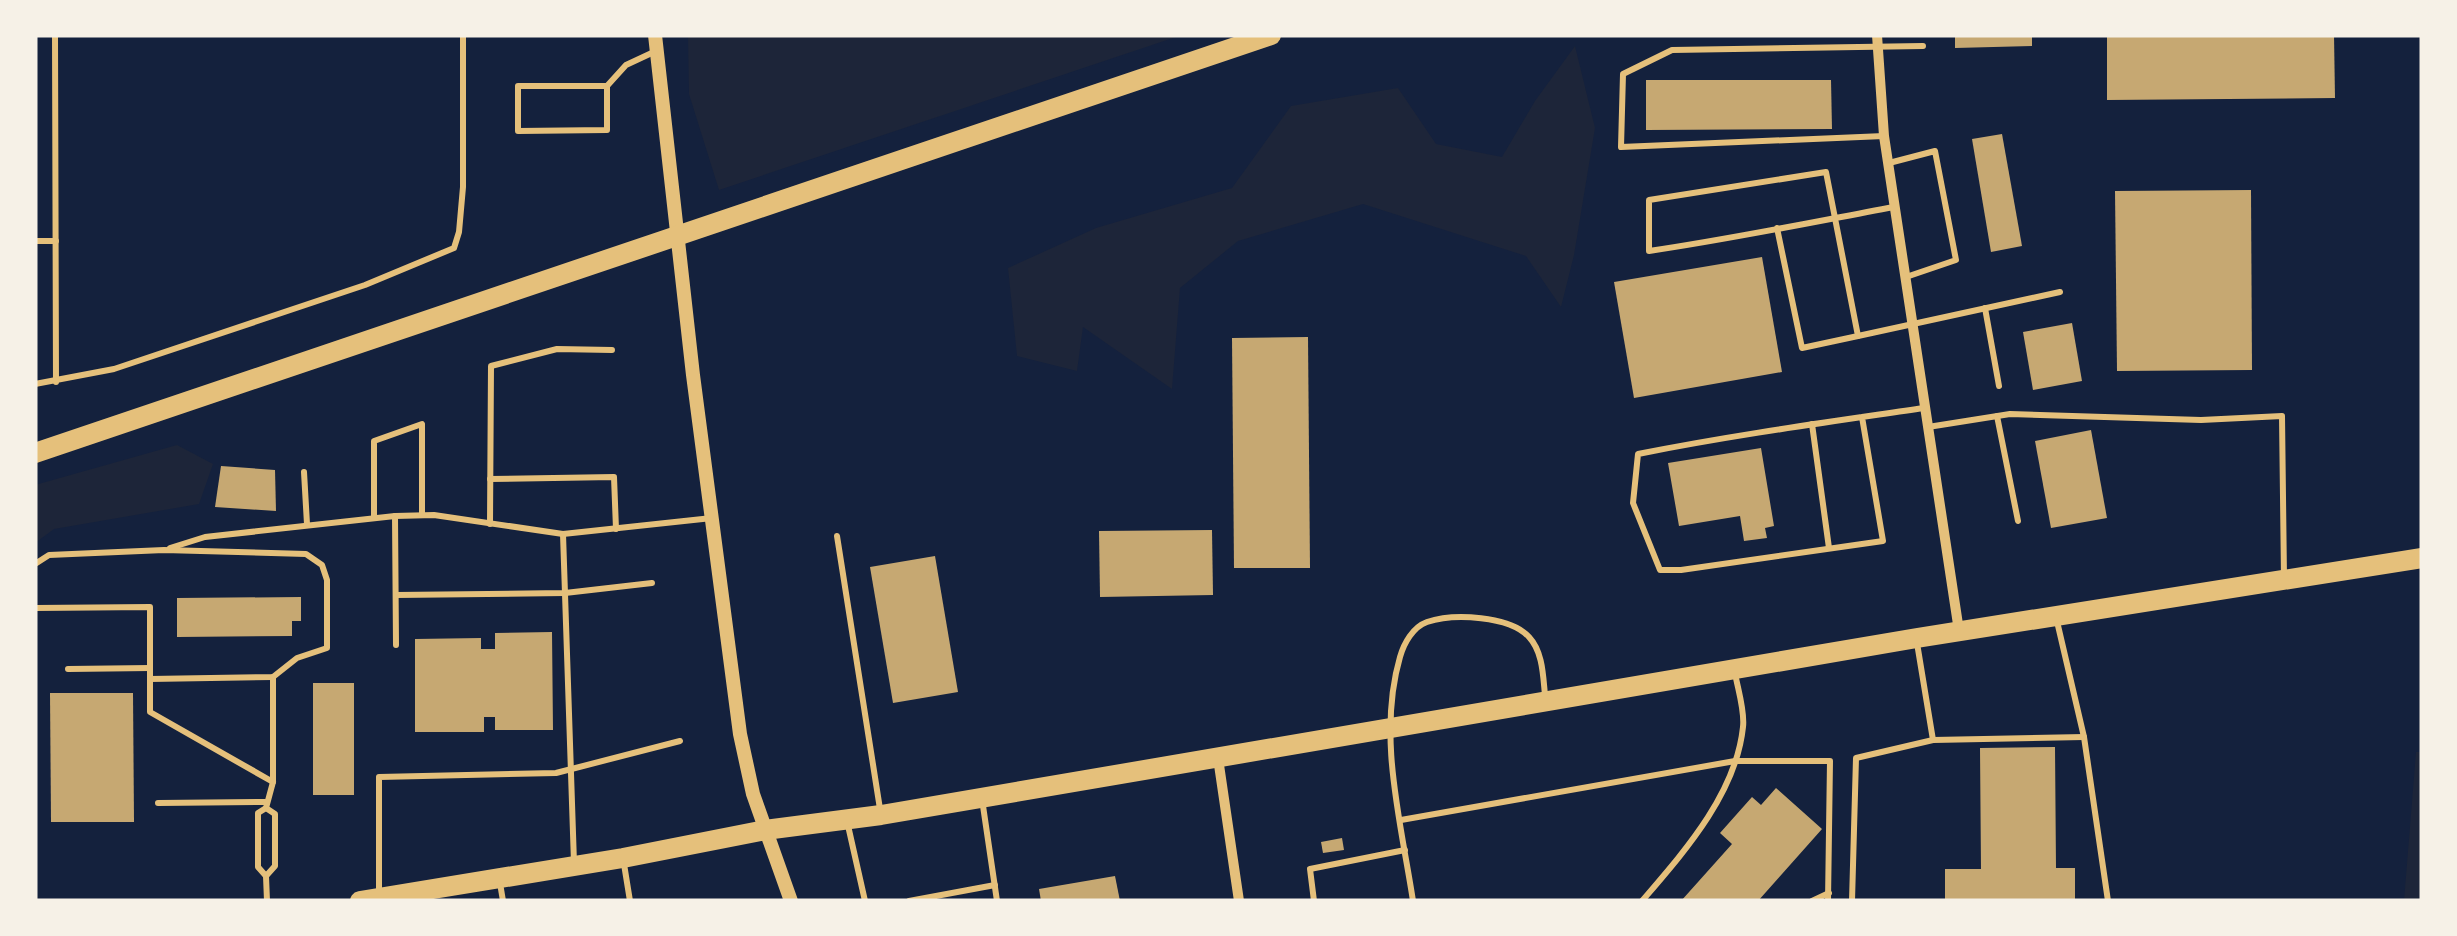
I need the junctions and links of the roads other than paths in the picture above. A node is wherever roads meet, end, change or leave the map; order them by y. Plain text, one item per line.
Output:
1 (55, 35) edge
2 (463, 35) edge
3 (1271, 35) edge
4 (1878, 40) edge
5 (656, 43) edge
6 (1924, 46) dead end
7 (607, 86) junction
8 (1884, 136) junction
9 (1888, 163) junction
10 (1894, 207) junction
11 (1835, 218) junction
12 (1777, 228) junction
13 (677, 236) junction
14 (35, 240) edge
15 (56, 240) junction
16 (1905, 277) junction
17 (2060, 292) dead end
18 (1985, 308) junction
19 (1912, 324) junction
20 (1858, 336) junction
21 (612, 350) dead end
22 (56, 382) junction
23 (35, 384) edge
24 (1999, 386) dead end
25 (1926, 408) junction
26 (1997, 416) junction
27 (1862, 417) junction
28 (1812, 424) junction
29 (1928, 428) junction
30 (35, 453) edge
31 (304, 472) dead end
32 (490, 480) junction
33 (395, 516) junction
34 (422, 516) junction
35 (374, 518) junction
36 (712, 518) junction
37 (2018, 520) dead end
38 (306, 524) junction
39 (490, 524) junction
40 (616, 529) junction
41 (563, 534) junction
42 (837, 536) dead end
43 (1829, 548) junction
44 (164, 550) junction
45 (2422, 558) edge
46 (35, 564) edge
47 (2284, 579) junction
48 (652, 583) dead end
49 (565, 592) junction
50 (396, 594) junction
51 (35, 608) edge
52 (2056, 616) junction
53 (1960, 632) junction
54 (1917, 638) junction
55 (396, 644) dead end
56 (150, 668) junction
57 (68, 669) dead end
58 (1735, 669) junction
59 (273, 677) junction
60 (150, 679) junction
61 (1546, 702) junction
62 (1388, 729) junction
63 (2084, 737) junction
64 (1933, 740) junction
65 (680, 741) dead end
66 (1218, 758) junction
67 (1735, 761) junction
68 (571, 768) junction
69 (274, 782) junction
70 (982, 798) junction
71 (158, 803) dead end
72 (266, 805) junction
73 (881, 815) junction
74 (847, 820) junction
75 (1401, 820) junction
76 (765, 830) junction
77 (1405, 850) junction
78 (623, 858) junction
79 (574, 866) junction
80 (266, 876) junction
81 (500, 877) junction
82 (994, 885) junction
83 (1828, 897) edge
84 (406, 898) edge
85 (369, 900) edge
86 (267, 901) edge
87 (503, 901) edge
88 (630, 901) edge
89 (790, 901) edge
90 (865, 901) edge
91 (909, 901) edge
92 (997, 901) edge
93 (1239, 901) edge
94 (1314, 901) edge
95 (1413, 901) edge
96 (1642, 901) edge
97 (1812, 901) edge
98 (1852, 901) edge
99 (2108, 901) edge

1 - 15 lane
2 - 22 lane
3 - 13 highway
4 - 6 lane
4 - 8 street
4 - 8 lane
5 - 7 lane
5 - 13 street
7 - 7 lane
8 - 9 street
9 - 10 street
9 - 16 lane
10 - 11 lane
10 - 16 street
11 - 12 lane
11 - 12 lane
11 - 20 lane
12 - 20 lane
13 - 30 highway
13 - 36 street
14 - 15 lane
15 - 22 lane
16 - 19 street
17 - 18 lane
18 - 19 lane
18 - 24 lane
19 - 20 lane
19 - 25 street
21 - 32 lane
22 - 23 lane
25 - 27 lane
25 - 29 street
26 - 29 lane
26 - 37 lane
26 - 47 lane
27 - 28 lane
27 - 43 lane
28 - 43 lane
28 - 43 lane
29 - 53 street
31 - 38 lane
32 - 39 lane
32 - 40 lane
33 - 34 lane
33 - 35 lane
33 - 50 lane
34 - 35 lane
34 - 39 lane
35 - 38 lane
36 - 40 lane
36 - 76 street
38 - 44 lane
39 - 41 lane
40 - 41 lane
41 - 49 lane
42 - 73 lane
44 - 46 lane
44 - 59 lane
45 - 47 highway
47 - 52 highway
48 - 49 lane
49 - 50 lane
49 - 68 lane
50 - 55 lane
51 - 56 lane
52 - 53 highway
52 - 63 lane
53 - 54 highway
54 - 58 highway
54 - 64 lane
56 - 57 lane
56 - 60 lane
58 - 61 highway
58 - 67 lane
59 - 60 lane
59 - 69 lane
60 - 69 lane
61 - 62 highway
61 - 62 lane
62 - 66 highway
62 - 75 lane
63 - 64 lane
63 - 99 lane
64 - 98 lane
65 - 68 lane
66 - 70 highway
66 - 93 street
67 - 75 lane
67 - 83 lane
67 - 96 lane
68 - 79 lane
68 - 85 lane
69 - 72 lane
70 - 73 highway
70 - 82 lane
71 - 72 lane
72 - 80 lane
72 - 80 lane
73 - 74 highway
74 - 76 highway
74 - 90 lane
75 - 77 lane
76 - 78 highway
76 - 89 street
77 - 94 lane
77 - 95 lane
78 - 79 highway
78 - 88 lane
79 - 81 highway
80 - 86 lane
81 - 84 highway
81 - 87 lane
82 - 91 lane
82 - 92 lane
83 - 97 lane
84 - 85 highway

